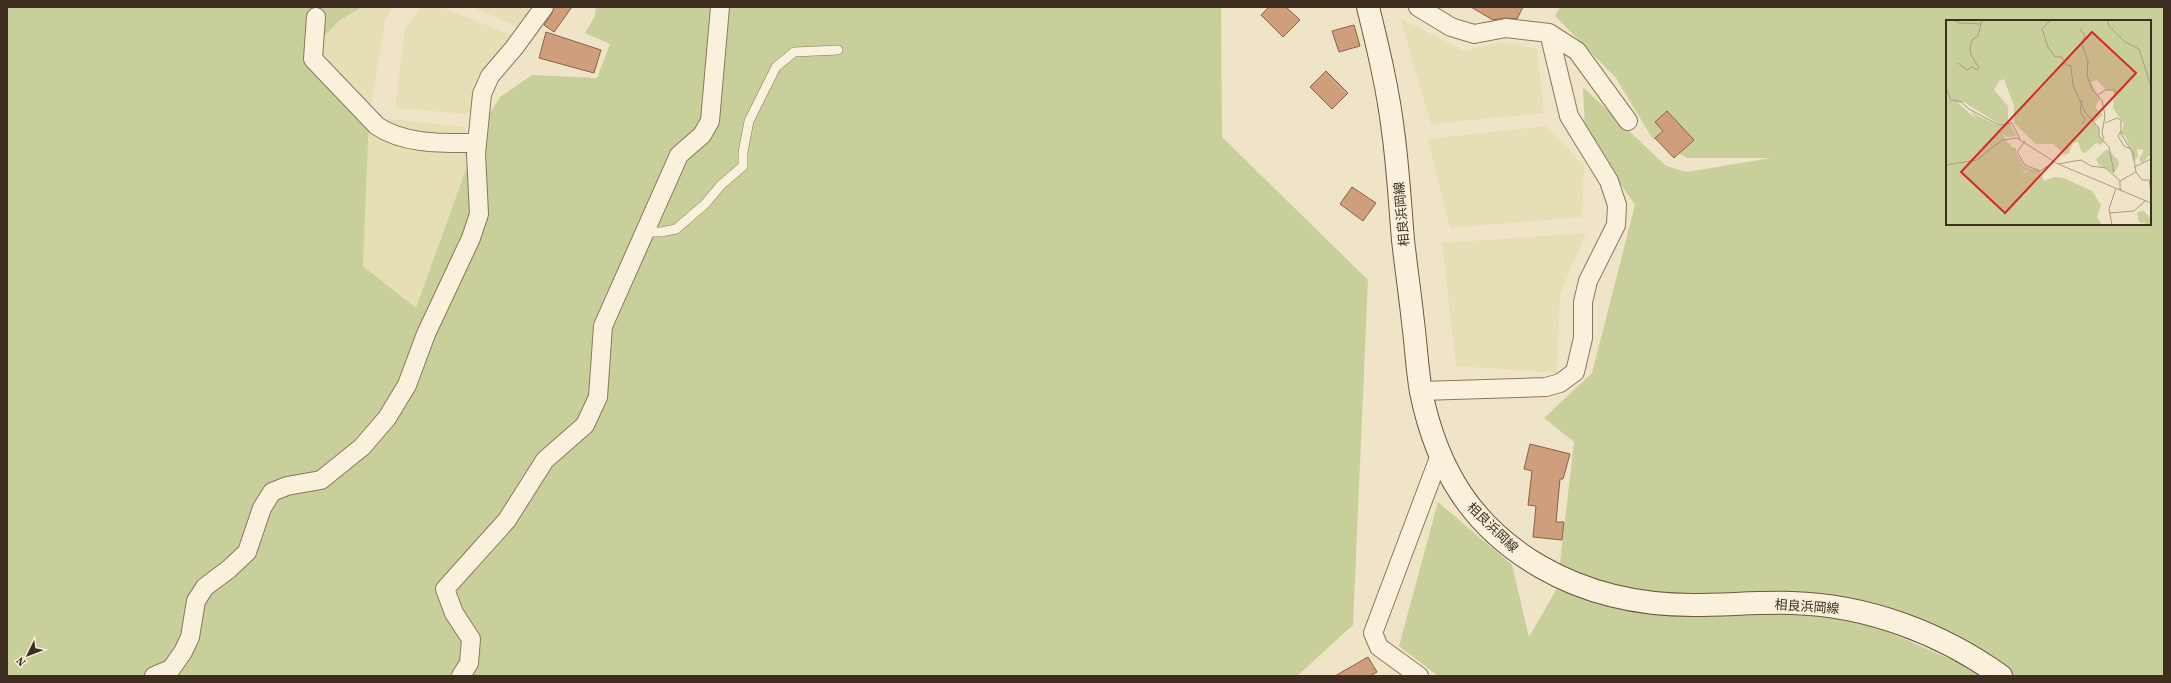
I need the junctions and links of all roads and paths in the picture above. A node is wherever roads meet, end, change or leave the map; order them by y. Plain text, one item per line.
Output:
1 (544, 7) edge
2 (720, 7) edge
3 (1368, 7) edge
4 (1418, 7) edge
5 (316, 17) dead end
6 (1549, 33) junction
7 (838, 50) dead end
8 (1628, 121) dead end
9 (477, 143) junction
10 (645, 232) junction
11 (1421, 391) junction
12 (1440, 455) junction
13 (154, 676) edge
14 (461, 676) edge
15 (1419, 676) edge
16 (2002, 676) edge

1 - 9 street
2 - 10 street
3 - 11 main road, 相良浜岡線
4 - 6 street
5 - 9 street
6 - 8 street
6 - 11 street
7 - 10 lane
9 - 13 street
10 - 14 street
11 - 12 main road, 相良浜岡線
12 - 15 street
12 - 16 main road, 相良浜岡線

